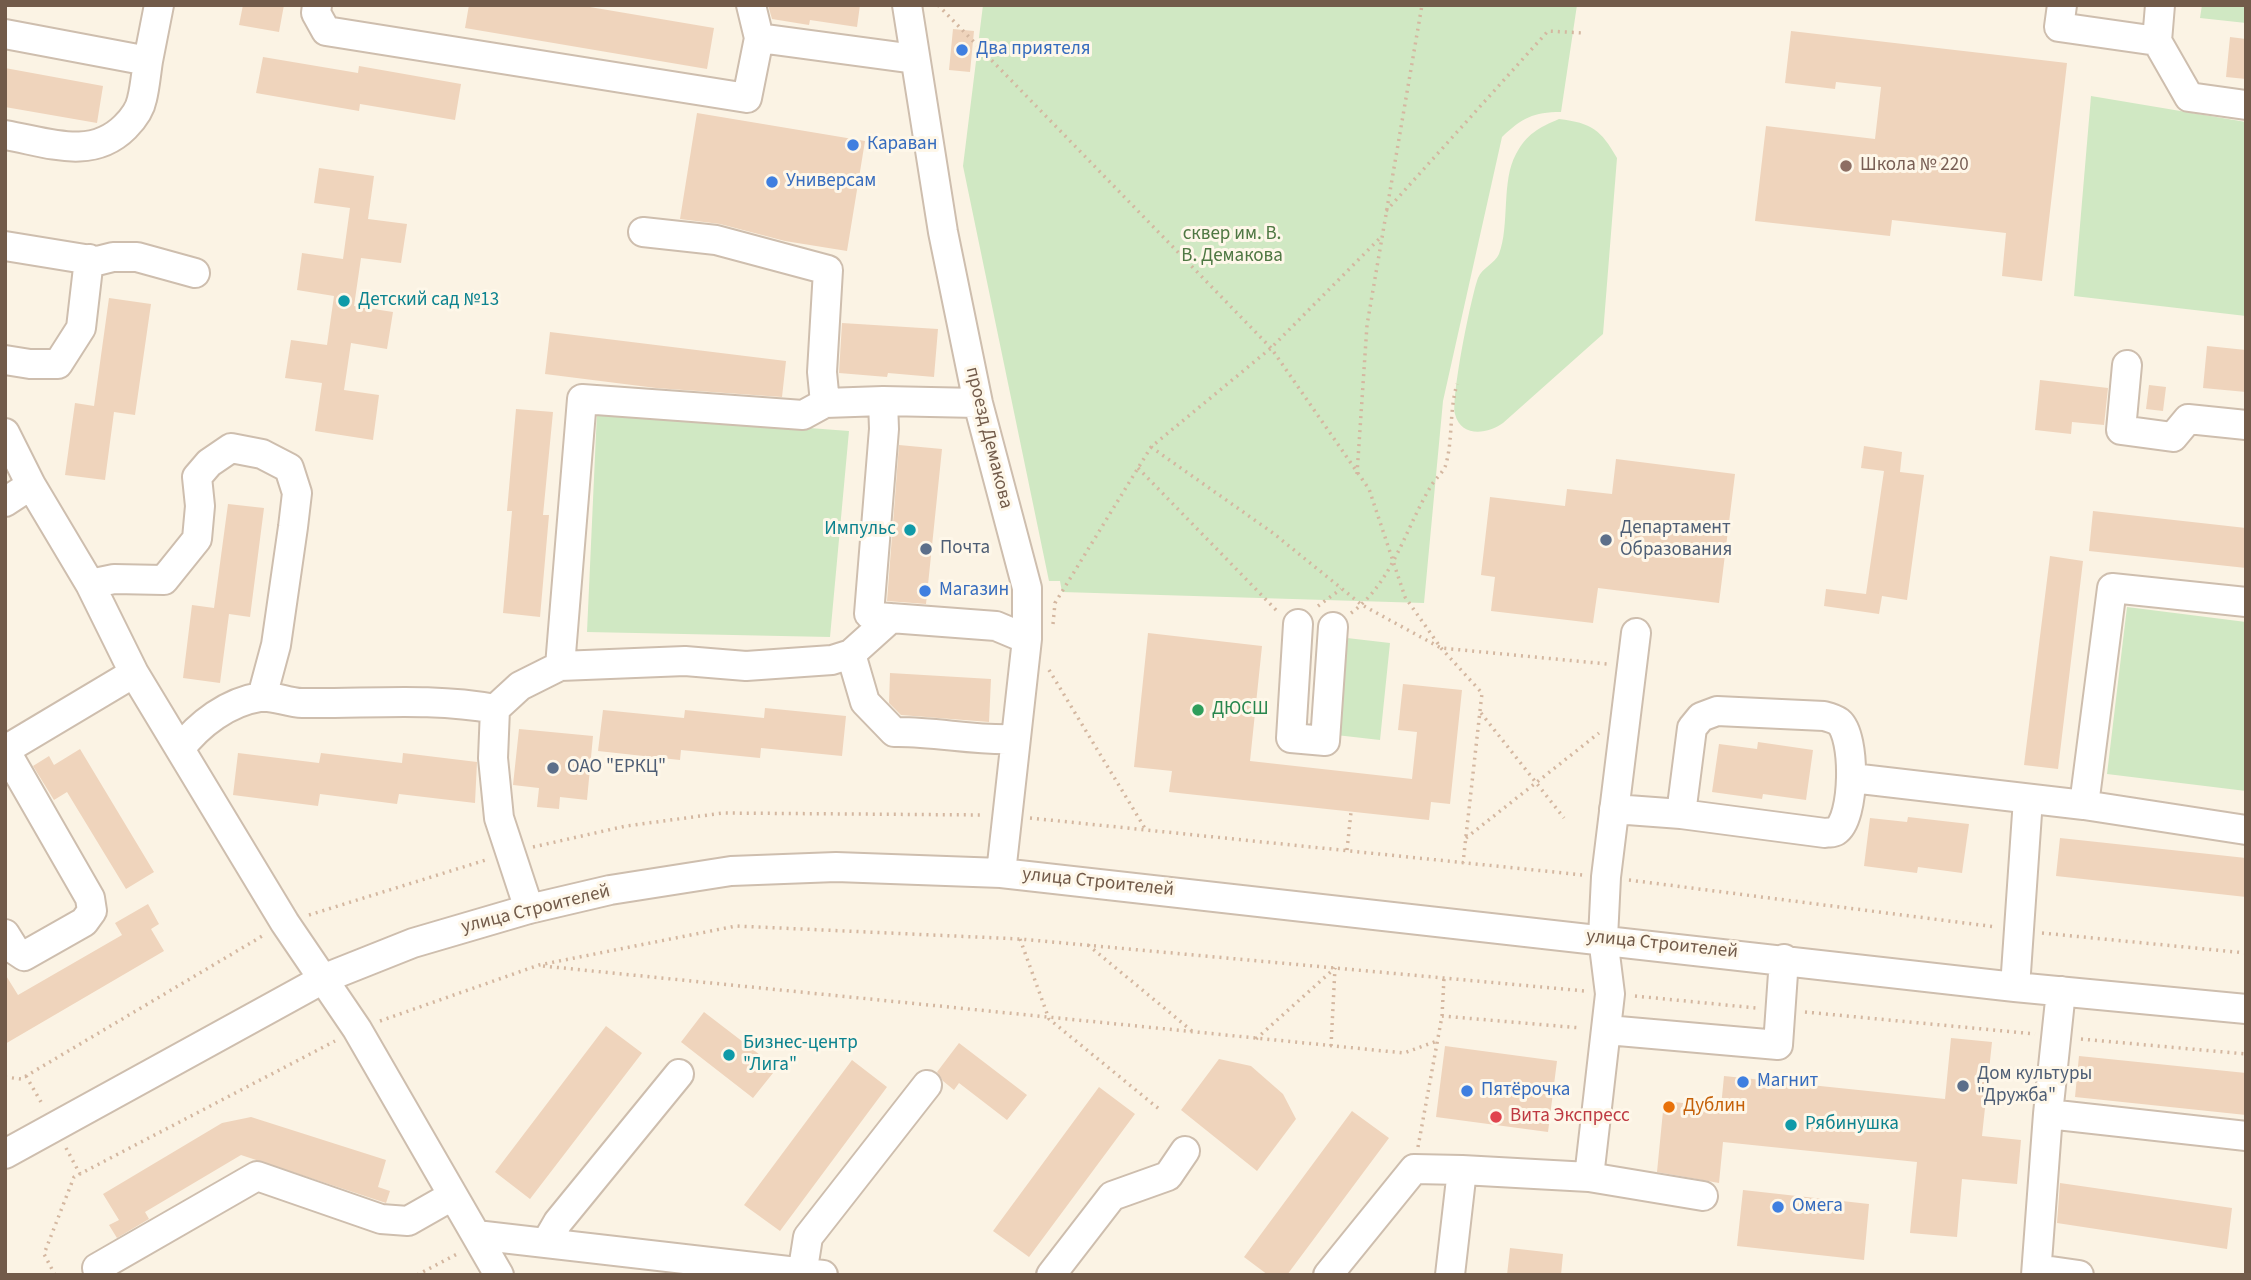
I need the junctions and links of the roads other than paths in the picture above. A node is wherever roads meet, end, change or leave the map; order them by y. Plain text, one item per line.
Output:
1 (159, 5) edge
2 (317, 5) edge
3 (751, 5) edge
4 (906, 5) edge
5 (2062, 5) edge
6 (2160, 5) edge
7 (5, 34) edge
8 (759, 37) junction
9 (2157, 41) junction
10 (915, 59) junction
11 (148, 61) junction
12 (2246, 104) edge
13 (5, 135) edge
14 (643, 232) dead end
15 (5, 246) edge
16 (89, 259) junction
17 (195, 273) dead end
18 (5, 360) edge
19 (2127, 365) dead end
20 (883, 401) junction
21 (825, 403) junction
22 (978, 403) junction
23 (2246, 425) edge
24 (5, 433) edge
25 (31, 485) junction
26 (5, 502) edge
27 (90, 584) junction
28 (2246, 602) edge
29 (891, 618) junction
30 (1636, 634) dead end
31 (1027, 639) junction
32 (851, 654) junction
33 (560, 666) junction
34 (134, 673) junction
35 (262, 696) junction
36 (495, 709) junction
37 (1015, 739) junction
38 (180, 749) junction
39 (1852, 778) junction
40 (2028, 799) junction
41 (2084, 805) junction
42 (1614, 809) junction
43 (1681, 814) junction
44 (2246, 830) edge
45 (1002, 873) junction
46 (529, 909) junction
47 (5, 934) edge
48 (1603, 938) junction
49 (1784, 959) junction
50 (325, 978) junction
51 (2015, 987) junction
52 (2061, 991) junction
53 (2246, 1009) edge
54 (1607, 1030) junction
55 (679, 1074) dead end
56 (927, 1085) dead end
57 (2048, 1114) junction
58 (2246, 1136) edge
59 (1185, 1151) dead end
60 (5, 1154) edge
61 (1462, 1170) junction
62 (1589, 1177) junction
63 (452, 1196) junction
64 (1703, 1196) dead end
65 (547, 1241) junction
66 (468, 1244) junction
67 (2036, 1272) edge
68 (809, 1274) edge
69 (101, 1275) edge
70 (499, 1275) edge
71 (1051, 1275) edge
72 (1328, 1275) edge
73 (1450, 1275) edge
74 (2079, 1275) edge

1 - 11 street
2 - 8 street
3 - 8 street
4 - 10 street, проезд Демакова
5 - 9 street
6 - 9 street
7 - 11 street
8 - 10 street
9 - 12 street
10 - 22 street, проезд Демакова
11 - 13 street
14 - 21 street
15 - 16 street
16 - 17 street
16 - 18 street
19 - 23 street
20 - 21 street
20 - 22 street
20 - 29 street
21 - 33 street
22 - 31 street, проезд Демакова
24 - 25 street
25 - 26 street
25 - 27 street
27 - 34 street
27 - 35 street
28 - 41 street
29 - 31 street
29 - 32 street
30 - 42 street
31 - 37 street, проезд Демакова
32 - 33 street
32 - 37 street
33 - 36 street
34 - 38 street
34 - 47 street
35 - 36 street
35 - 38 street
36 - 46 street
37 - 45 street, проезд Демакова
38 - 50 street
39 - 40 street
39 - 43 street
39 - 43 street
40 - 41 street
40 - 51 street
41 - 44 street
42 - 43 street
42 - 48 street
45 - 46 street, улица Строителей
45 - 48 street, улица Строителей
46 - 50 street, улица Строителей
48 - 49 street, улица Строителей
48 - 54 street
49 - 51 street, улица Строителей
49 - 54 street
50 - 60 street, улица Строителей
50 - 63 street
51 - 52 street, улица Строителей
52 - 53 street, улица Строителей
52 - 57 street
54 - 62 street
55 - 65 street
56 - 68 street
57 - 58 street
57 - 67 street
59 - 71 street
61 - 62 street
61 - 72 street
61 - 73 street
62 - 64 street
63 - 66 street
63 - 69 street
65 - 66 street
65 - 68 street
66 - 70 street
67 - 74 street

